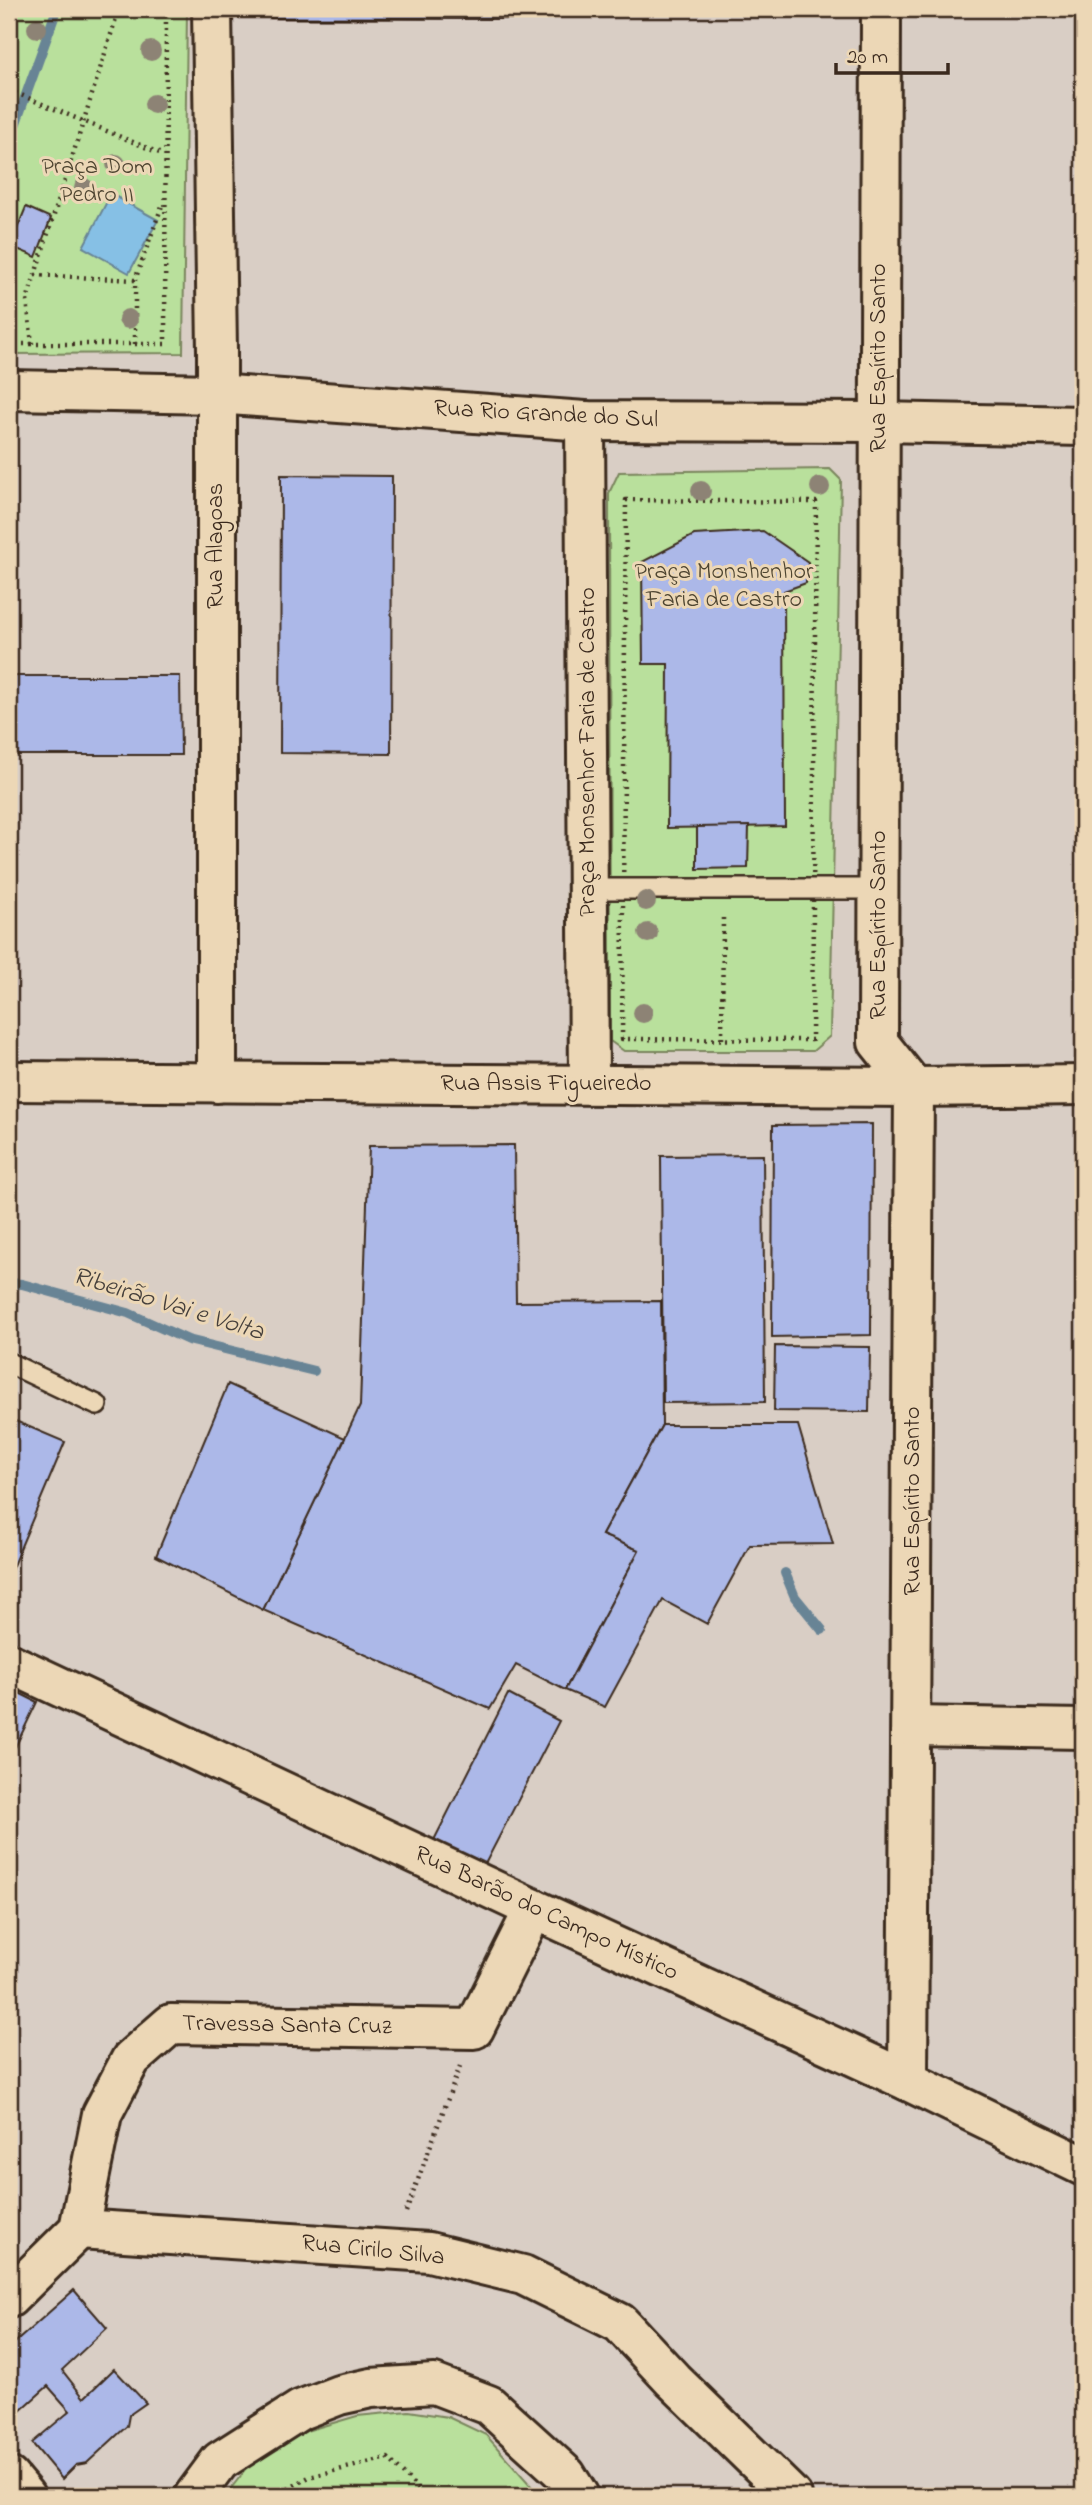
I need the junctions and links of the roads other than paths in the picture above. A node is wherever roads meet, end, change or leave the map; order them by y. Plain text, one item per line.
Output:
1 (212, 9) edge
2 (881, 9) edge
3 (9, 390) edge
4 (216, 394) junction
5 (585, 421) junction
6 (879, 422) junction
7 (1083, 426) edge
8 (606, 888) junction
9 (880, 889) junction
10 (9, 1081) edge
11 (217, 1083) junction
12 (589, 1083) junction
13 (1083, 1084) edge
14 (914, 1087) junction
15 (9, 1363) edge
16 (97, 1405) dead end
17 (9, 1663) edge
18 (912, 1726) junction
19 (1083, 1729) edge
20 (534, 1909) junction
21 (908, 2081) junction
22 (1083, 2166) edge
23 (79, 2229) junction
24 (9, 2298) edge
25 (9, 2477) edge
26 (25, 2496) edge
27 (194, 2496) edge
28 (579, 2496) edge
29 (792, 2496) edge

1 - 4 street, Rua Alagoas
2 - 6 street, Rua Espírito Santo
3 - 4 street, Rua Rio Grande do Sul
4 - 5 street, Rua Rio Grande do Sul
4 - 11 street, Rua Alagoas
5 - 6 street, Rua Rio Grande do Sul
5 - 8 street, Praça Monsenhor Faria de Castro
6 - 7 street, Rua Rio Grande do Sul
6 - 9 street, Rua Espírito Santo
8 - 9 lane
8 - 12 street, Praça Monsenhor Faria de Castro
9 - 14 street, Rua Espírito Santo
10 - 11 street, Rua Assis Figueiredo
11 - 12 street, Rua Assis Figueiredo
12 - 14 street, Rua Assis Figueiredo
13 - 14 street, Rua Assis Figueiredo
14 - 18 street, Rua Espírito Santo
15 - 16 lane
17 - 20 street, Rua Barão do Campo Místico
18 - 19 street
18 - 21 street, Rua Espírito Santo
20 - 21 street, Rua Barão do Campo Místico
20 - 23 street, Travessa Santa Cruz
21 - 22 street, Rua Barão do Campo Místico
23 - 24 street
23 - 29 street, Rua Cirilo Silva
25 - 26 street
27 - 28 street

